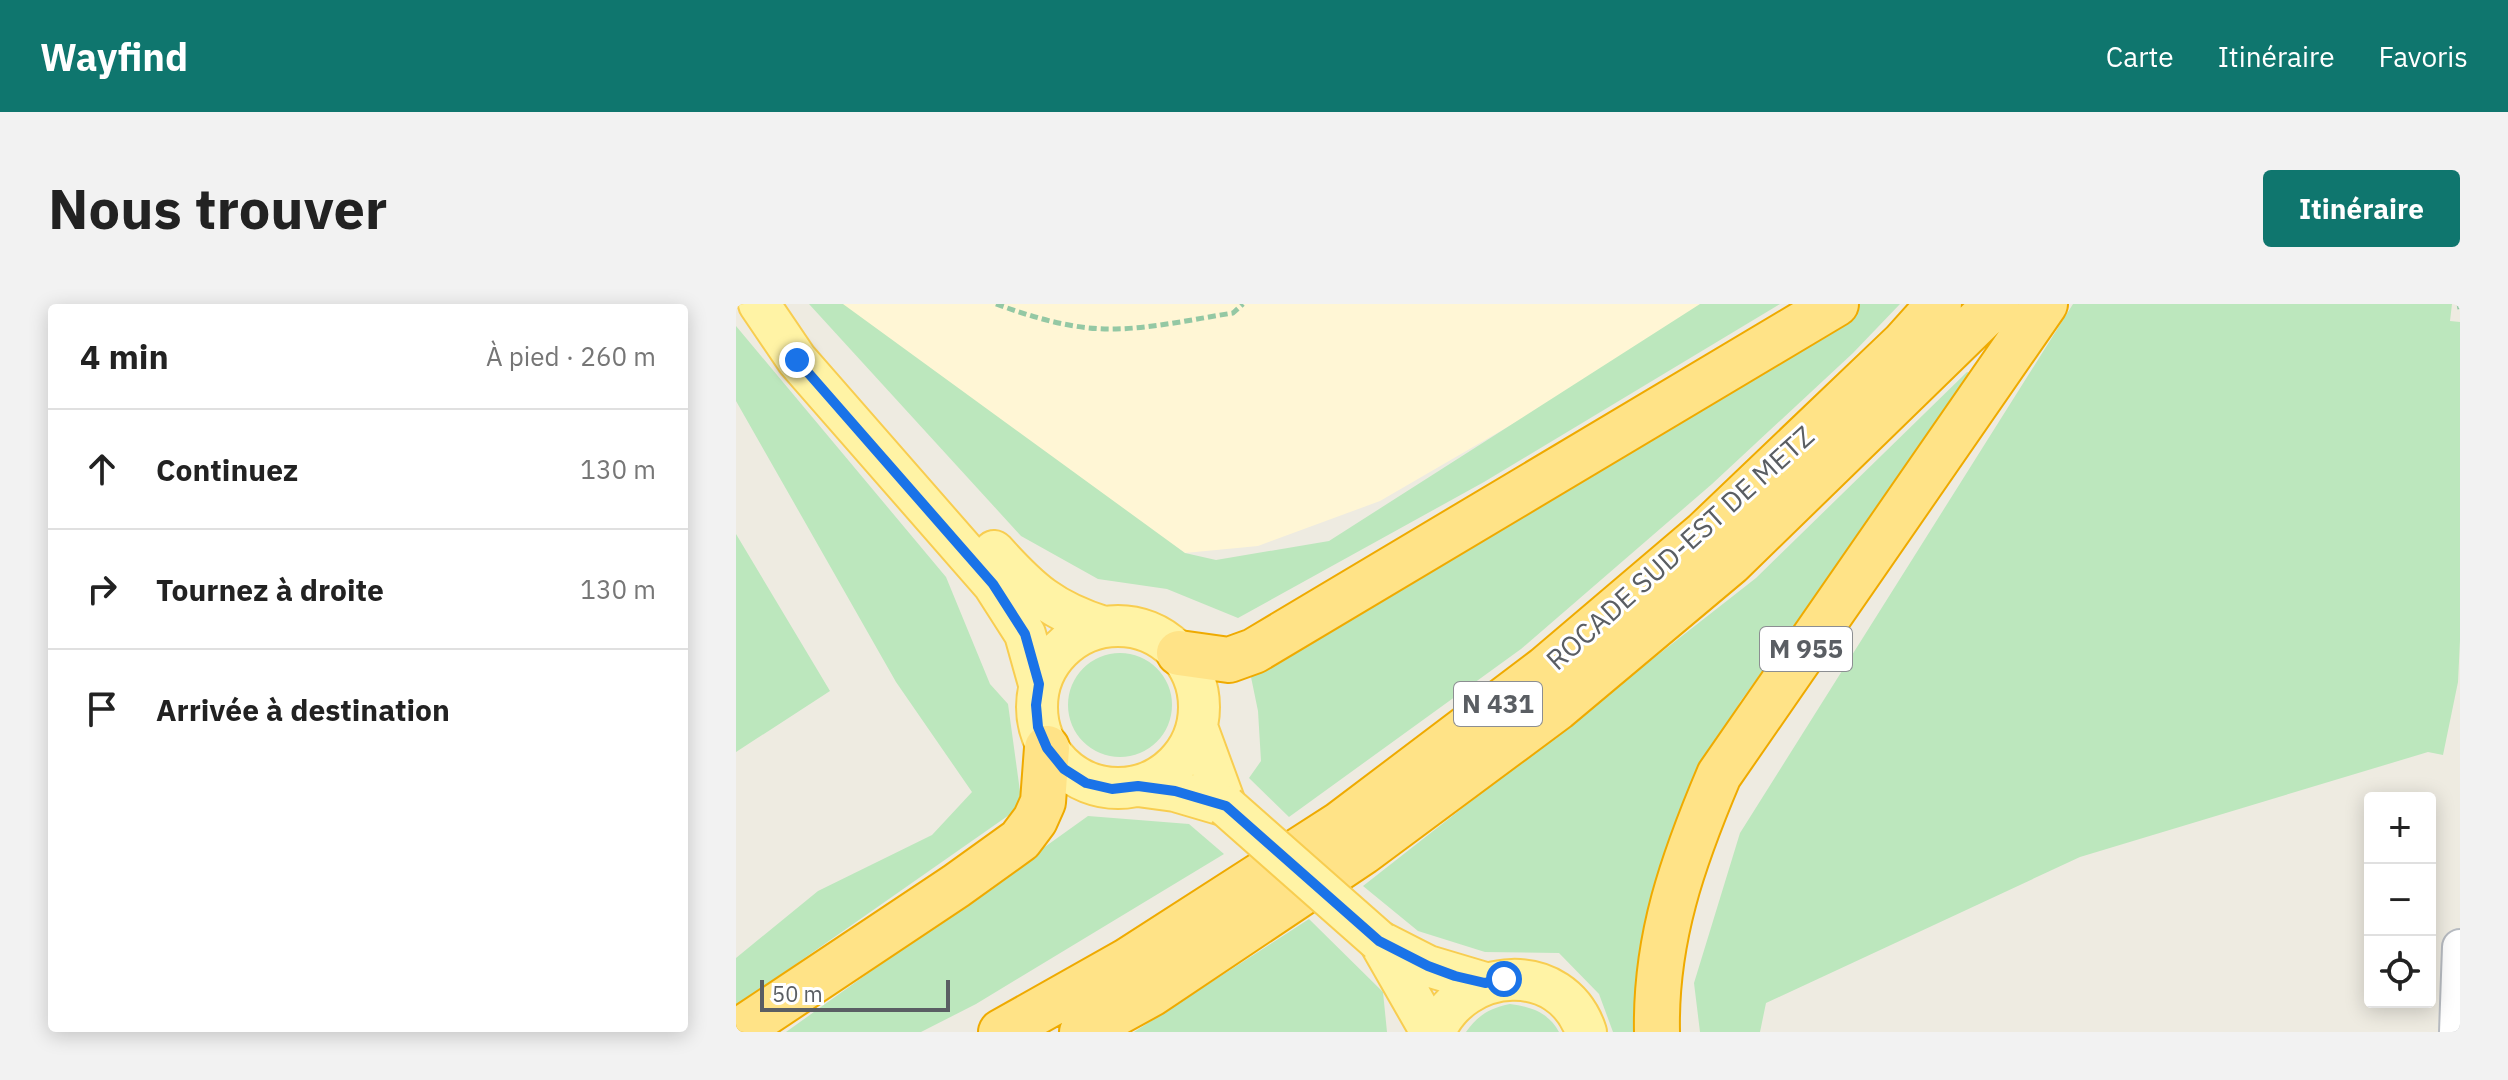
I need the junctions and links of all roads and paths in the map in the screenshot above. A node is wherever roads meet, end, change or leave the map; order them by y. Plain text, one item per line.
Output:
1 (996, 304) edge
2 (1243, 304) edge
3 (1836, 304) edge
4 (1939, 304) edge
5 (1996, 304) edge
6 (2045, 304) edge
7 (761, 306) edge
8 (1104, 627) junction
9 (1179, 653) junction
10 (1039, 684) junction
11 (1197, 727) junction
12 (1047, 748) junction
13 (1138, 786) junction
14 (1226, 806) junction
15 (1379, 941) junction
16 (2460, 947) edge
17 (1485, 983) junction
18 (737, 1032) edge
19 (1001, 1032) edge
20 (1082, 1032) edge
21 (1433, 1032) edge
22 (1586, 1032) edge
23 (1657, 1032) edge
24 (2457, 1032) edge

1 - 2 path
3 - 9 highway
4 - 19 highway, ROCADE SUD-EST DE METZ / N 431
5 - 20 highway, ROCADE SUD-EST DE METZ / N 431
6 - 23 highway, M 955
7 - 8 main road
7 - 10 main road
8 - 9 main road
8 - 10 main road
9 - 11 main road
10 - 12 main road
11 - 13 main road
11 - 14 main road
12 - 13 main road
12 - 18 highway
13 - 14 main road
14 - 15 main road, bridge
15 - 17 main road
15 - 21 main road
16 - 24 street
17 - 21 main road
17 - 22 main road

